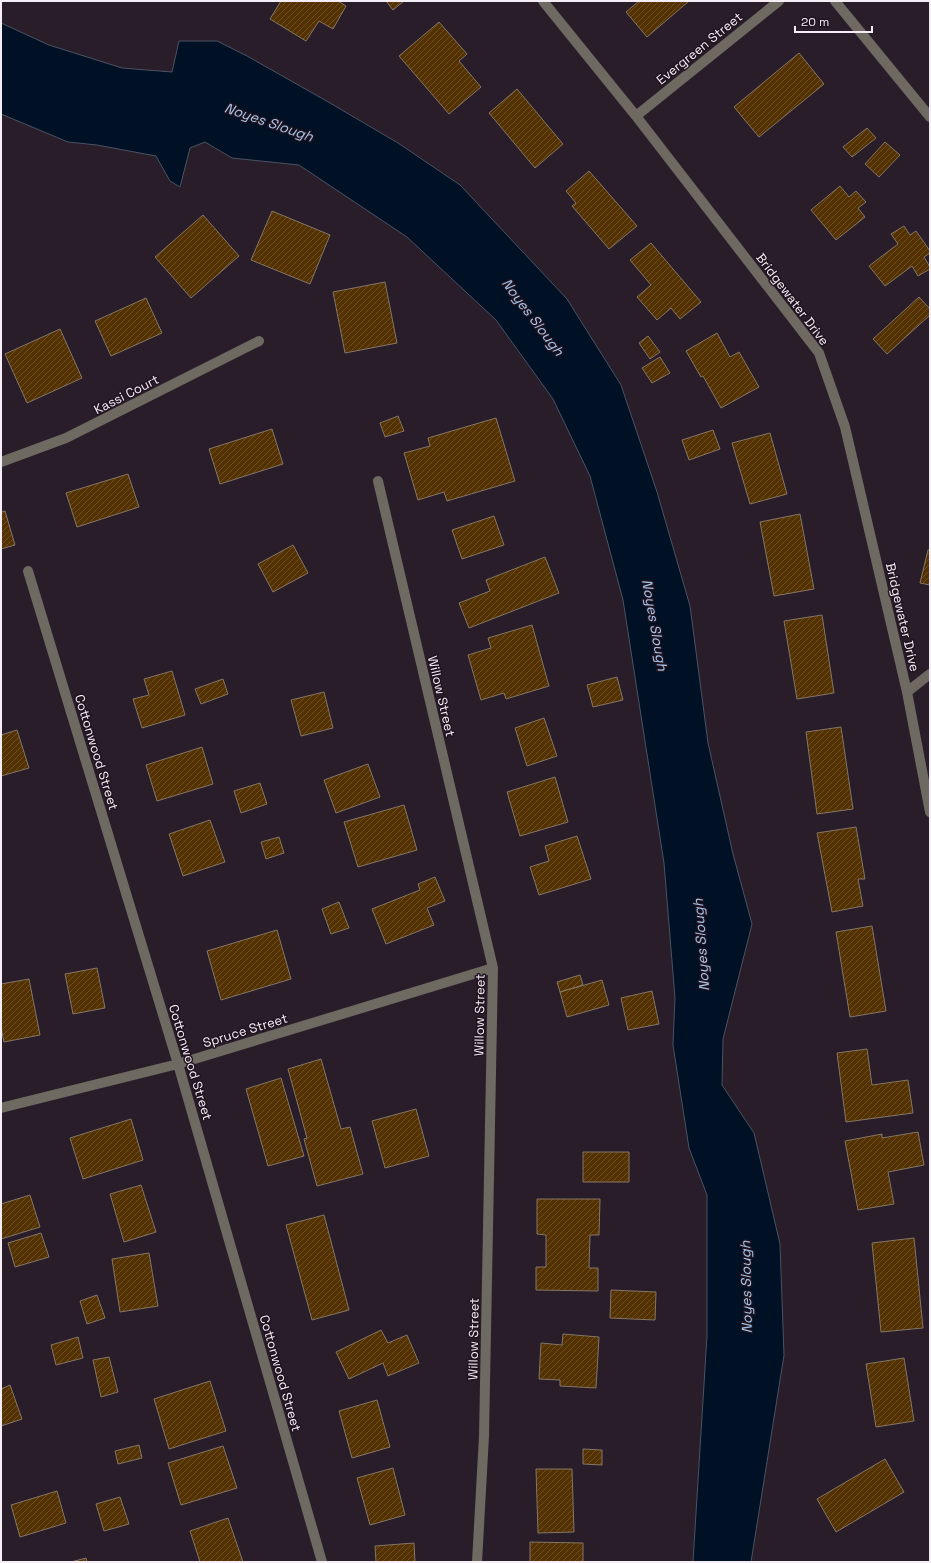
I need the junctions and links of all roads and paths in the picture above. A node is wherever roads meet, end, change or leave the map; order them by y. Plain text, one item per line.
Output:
1 (543, 1) edge
2 (779, 1) edge
3 (835, 1) edge
4 (636, 116) junction
5 (930, 117) edge
6 (259, 341) dead end
7 (1, 462) edge
8 (378, 481) dead end
9 (28, 571) dead end
10 (930, 674) edge
11 (907, 692) junction
12 (930, 812) edge
13 (493, 968) junction
14 (178, 1064) junction
15 (1, 1108) edge
16 (322, 1562) edge
17 (477, 1562) edge

1 - 4 street, Bridgewater Drive
2 - 4 street, Evergreen Street
3 - 5 street
4 - 11 street, Bridgewater Drive
6 - 7 street, Kassi Court
8 - 13 street, Willow Street
9 - 14 street, Cottonwood Street
10 - 11 street
11 - 12 street, Bridgewater Drive
13 - 14 street, Spruce Street
13 - 17 street, Willow Street
14 - 15 street, Spruce Street
14 - 16 street, Cottonwood Street

